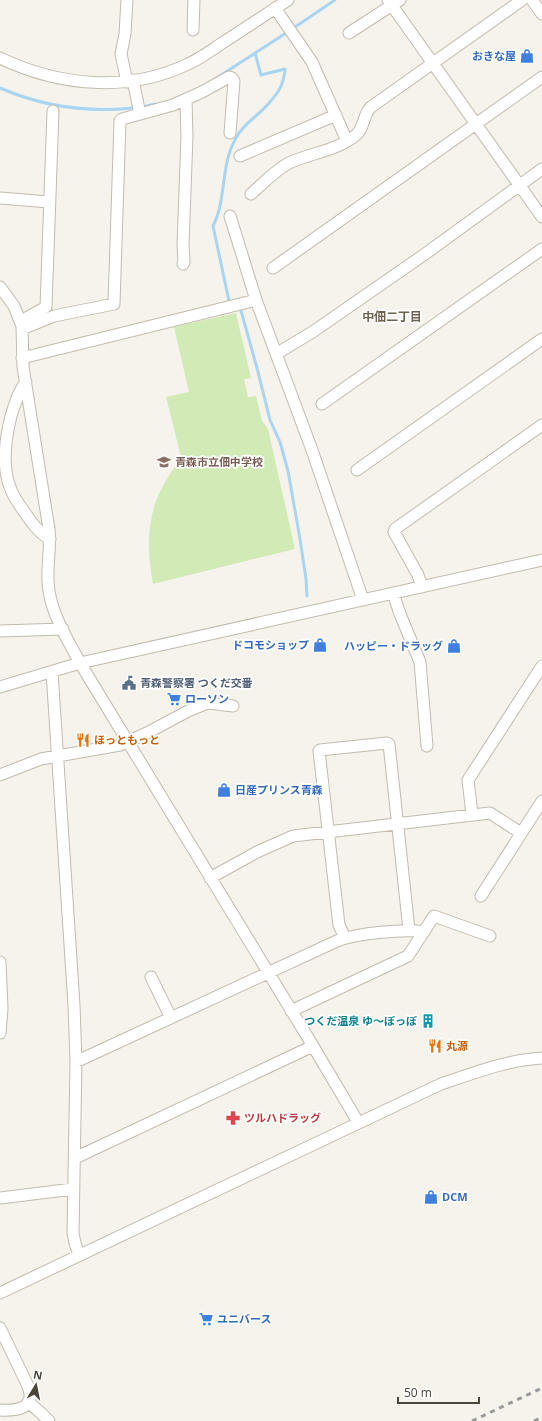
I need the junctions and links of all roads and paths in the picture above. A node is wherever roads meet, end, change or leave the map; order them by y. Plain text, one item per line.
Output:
1 (127, 0) edge
2 (194, 0) edge
3 (288, 0) edge
4 (522, 0) edge
5 (532, 0) edge
6 (393, 2) edge
7 (275, 8) junction
8 (542, 14) edge
9 (193, 30) dead end
10 (349, 33) dead end
11 (0, 58) edge
12 (432, 63) junction
13 (542, 77) edge
14 (130, 81) junction
15 (186, 100) junction
16 (53, 111) dead end
17 (140, 114) junction
18 (336, 114) junction
19 (476, 125) junction
20 (230, 133) dead end
21 (346, 141) junction
22 (240, 156) dead end
23 (542, 169) edge
24 (519, 185) junction
25 (251, 194) dead end
26 (0, 198) edge
27 (49, 202) junction
28 (230, 216) dead end
29 (542, 217) edge
30 (542, 249) edge
31 (183, 264) dead end
32 (273, 268) dead end
33 (0, 287) edge
34 (256, 300) junction
35 (48, 312) junction
36 (21, 325) junction
37 (542, 339) edge
38 (276, 354) junction
39 (22, 358) junction
40 (26, 382) junction
41 (322, 404) dead end
42 (542, 425) edge
43 (357, 470) dead end
44 (50, 539) junction
45 (542, 560) edge
46 (422, 587) junction
47 (393, 593) junction
48 (363, 600) junction
49 (63, 629) junction
50 (0, 631) edge
51 (80, 663) junction
52 (542, 666) edge
53 (52, 672) junction
54 (0, 687) edge
55 (233, 706) dead end
56 (128, 742) junction
57 (427, 746) dead end
58 (58, 756) junction
59 (0, 775) edge
60 (542, 801) edge
61 (472, 814) junction
62 (398, 824) junction
63 (328, 832) junction
64 (521, 833) junction
65 (210, 878) junction
66 (481, 896) dead end
67 (409, 930) junction
68 (424, 932) junction
69 (490, 936) dead end
70 (345, 938) junction
71 (0, 962) edge
72 (268, 972) junction
73 (0, 975) edge
74 (151, 976) dead end
75 (292, 1011) junction
76 (171, 1018) junction
77 (0, 1033) edge
78 (313, 1046) junction
79 (542, 1058) edge
80 (76, 1060) junction
81 (358, 1122) junction
82 (75, 1158) junction
83 (73, 1189) junction
84 (0, 1198) edge
85 (80, 1255) junction
86 (0, 1293) edge
87 (0, 1328) edge
88 (28, 1402) junction
89 (0, 1410) edge
90 (49, 1421) edge

1 - 14 street
2 - 9 street
3 - 7 street
4 - 12 street
5 - 8 street
6 - 10 street
6 - 12 street
7 - 14 street
7 - 18 street
11 - 14 street
12 - 19 street
12 - 21 street
13 - 19 street
14 - 17 street
15 - 17 street
15 - 20 street
15 - 31 street
16 - 27 street
17 - 35 street
18 - 21 street
18 - 22 street
19 - 24 street
19 - 32 street
21 - 25 street
23 - 24 street
24 - 29 street
24 - 38 street
26 - 27 street
27 - 35 street
28 - 34 street
30 - 41 street
33 - 36 street
34 - 38 street
34 - 39 street
35 - 36 street
36 - 39 street
37 - 43 street
38 - 48 street
39 - 40 street
40 - 44 street
40 - 44 street
42 - 46 street
44 - 49 street
45 - 46 street
46 - 47 street
47 - 48 street
47 - 57 street
48 - 51 street
49 - 50 street
49 - 51 street
51 - 53 street
51 - 56 street
52 - 61 street
53 - 54 street
53 - 58 street
55 - 56 street
56 - 58 street
56 - 65 street
58 - 59 street
58 - 80 street
60 - 64 street
61 - 62 street
61 - 64 street
62 - 63 street
62 - 63 street
62 - 67 street
63 - 65 street
63 - 70 street
64 - 66 street
65 - 72 street
67 - 68 street
67 - 70 street
68 - 69 street
68 - 75 street
70 - 72 street
71 - 73 street
72 - 75 street
72 - 76 street
73 - 77 street
74 - 76 street
75 - 78 street
76 - 80 street
78 - 81 street
78 - 82 street
79 - 81 street
80 - 82 street
81 - 85 street
82 - 83 street
83 - 84 street
83 - 85 street
85 - 86 street
87 - 88 street
88 - 89 street
88 - 90 street

